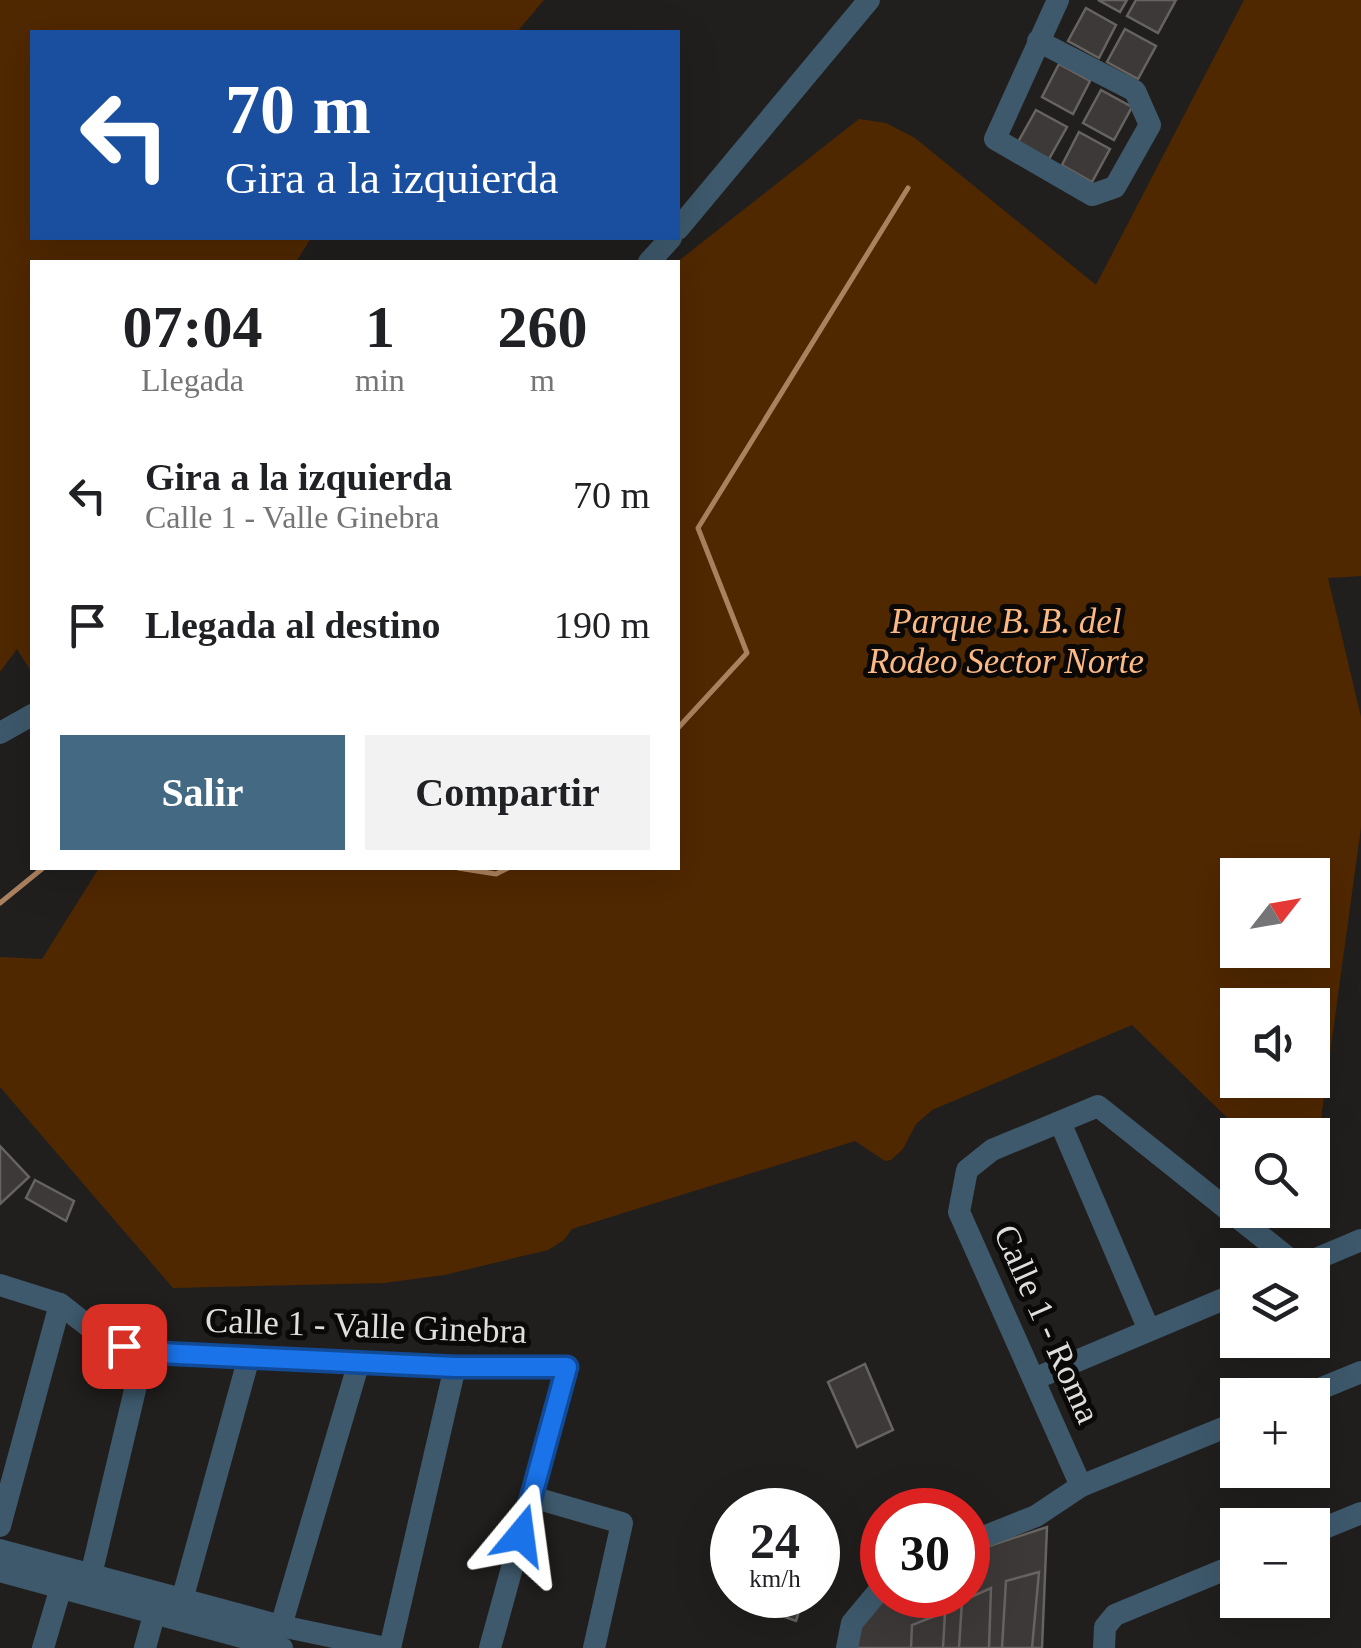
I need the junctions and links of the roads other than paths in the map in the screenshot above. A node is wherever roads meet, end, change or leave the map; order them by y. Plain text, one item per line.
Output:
1 (869, 0) edge
2 (1058, 0) edge
3 (1038, 41) junction
4 (680, 227) edge
5 (668, 240) edge
6 (652, 260) edge
7 (30, 716) edge
8 (0, 734) edge
9 (1060, 1122) junction
10 (1361, 1240) edge
11 (1278, 1248) edge
12 (1330, 1253) edge
13 (0, 1285) edge
14 (1220, 1300) edge
15 (60, 1304) junction
16 (1149, 1330) junction
17 (144, 1352) junction
18 (249, 1357) junction
19 (359, 1362) junction
20 (455, 1367) junction
21 (1361, 1372) edge
22 (1034, 1379) junction
23 (1330, 1385) edge
24 (1220, 1429) edge
25 (1080, 1486) junction
26 (532, 1497) junction
27 (1361, 1513) edge
28 (0, 1526) edge
29 (1330, 1526) edge
30 (990, 1534) edge
31 (0, 1550) edge
32 (0, 1570) edge
33 (1220, 1571) edge
34 (92, 1575) junction
35 (61, 1587) junction
36 (182, 1600) junction
37 (860, 1613) edge
38 (154, 1614) junction
39 (281, 1637) edge
40 (257, 1645) edge
41 (44, 1648) edge
42 (146, 1648) edge
43 (388, 1648) edge
44 (490, 1648) edge
45 (594, 1648) edge
46 (847, 1648) edge
47 (1104, 1648) edge

1 - 4 street
2 - 3 street
3 - 3 street
5 - 6 street
7 - 8 street
9 - 11 street, Calle 1 - Roma
9 - 16 street
9 - 22 street, Calle 1 - Roma
10 - 12 street
13 - 15 street, Calle 1 - Valle Ginebra
14 - 16 street
15 - 17 street, Calle 1 - Valle Ginebra
15 - 28 street
16 - 22 street
17 - 18 street, Calle 1 - Valle Ginebra
17 - 34 street
18 - 19 street, Calle 1 - Valle Ginebra
18 - 36 street
19 - 20 street, Calle 1 - Valle Ginebra
19 - 39 street
20 - 26 street, Calle 1 - Valle Ginebra
20 - 43 street
21 - 23 street
22 - 25 street, Calle 1 - Roma
24 - 25 street
25 - 30 street
26 - 44 street
26 - 45 street
27 - 29 street
31 - 34 street
32 - 35 street
33 - 47 street
34 - 36 street
35 - 38 street
35 - 41 street
36 - 39 street
37 - 46 street
38 - 40 street
38 - 42 street
39 - 40 street
39 - 43 street

